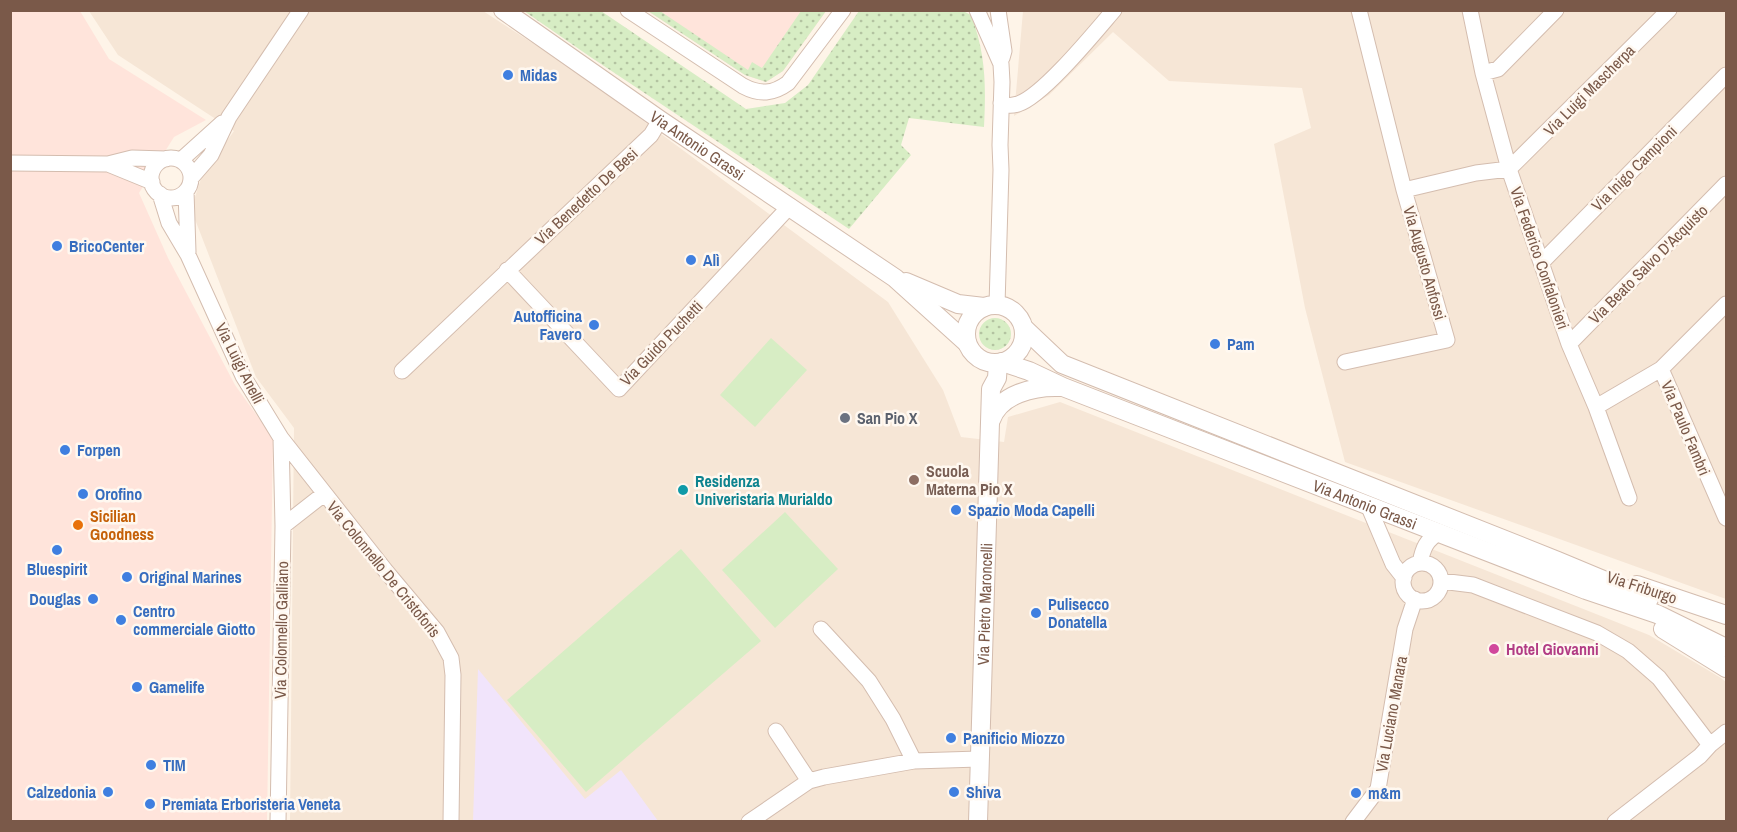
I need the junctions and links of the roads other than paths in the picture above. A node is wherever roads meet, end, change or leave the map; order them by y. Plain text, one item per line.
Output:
1 (301, 10) edge
2 (503, 10) edge
3 (628, 10) edge
4 (843, 10) edge
5 (977, 10) edge
6 (998, 10) edge
7 (1114, 10) edge
8 (1359, 10) edge
9 (1470, 10) edge
10 (1556, 10) edge
11 (1669, 10) edge
12 (1001, 64) junction
13 (1483, 73) junction
14 (1726, 75) edge
15 (1001, 103) junction
16 (229, 117) junction
17 (660, 120) junction
18 (174, 160) junction
19 (10, 163) edge
20 (108, 164) junction
21 (1509, 169) junction
22 (188, 184) junction
23 (1726, 184) edge
24 (156, 188) junction
25 (1404, 190) junction
26 (790, 206) junction
27 (188, 255) junction
28 (1542, 262) junction
29 (507, 270) junction
30 (895, 278) junction
31 (1726, 304) edge
32 (990, 306) junction
33 (1023, 328) junction
34 (1569, 344) junction
35 (972, 350) junction
36 (1000, 362) junction
37 (1345, 362) dead end
38 (1661, 369) junction
39 (402, 371) dead end
40 (1063, 387) junction
41 (991, 388) junction
42 (1596, 407) junction
43 (991, 420) junction
44 (280, 438) junction
45 (301, 466) joint
46 (324, 494) junction
47 (1629, 498) dead end
48 (1368, 505) junction
49 (1726, 518) edge
50 (283, 526) junction
51 (1440, 532) junction
52 (1558, 561) junction
53 (1420, 563) junction
54 (1404, 578) junction
55 (1441, 581) junction
56 (1586, 590) junction
57 (1415, 599) junction
58 (1726, 615) edge
59 (821, 629) dead end
60 (1726, 634) edge
61 (1726, 648) edge
62 (1726, 669) edge
63 (776, 731) dead end
64 (1726, 732) edge
65 (1710, 745) junction
66 (979, 759) junction
67 (914, 760) junction
68 (809, 781) junction
69 (1355, 821) edge
70 (278, 822) edge
71 (451, 822) edge
72 (749, 822) edge
73 (978, 822) edge
74 (1615, 822) edge

1 - 16 street
2 - 17 street, Via Antonio Grassi
3 - 4 street
5 - 12 street
6 - 12 street
7 - 15 street
8 - 25 street, Via Augusto Anfossi
9 - 13 street, Via Federico Confalonieri
10 - 13 street
11 - 21 street, Via Luigi Mascherpa
12 - 15 street
13 - 21 street, Via Federico Confalonieri
14 - 28 street, Via Inigo Campioni
15 - 32 street
16 - 18 street
16 - 22 street
17 - 26 street, Via Antonio Grassi
17 - 29 street, Via Benedetto De Besi
18 - 20 street
18 - 22 street
18 - 24 street
19 - 20 street
20 - 24 street
21 - 25 street, Via Augusto Anfossi
21 - 28 street, Via Federico Confalonieri
22 - 24 street
22 - 27 street, Via Luigi Anelli
23 - 34 street, Via Beato Salvo D'Acquisto
24 - 27 street, Via Luigi Anelli
25 - 37 street, Via Augusto Anfossi
26 - 29 street, Via Guido Puchetti
26 - 30 street, Via Antonio Grassi
27 - 44 street, Via Luigi Anelli
28 - 34 street, Via Federico Confalonieri
29 - 39 street, Via Benedetto De Besi
30 - 32 street, Via Antonio Grassi
30 - 35 street, Via Antonio Grassi
31 - 38 street
32 - 33 street
32 - 35 street
33 - 36 street
33 - 52 street, Via Antonio Grassi
34 - 42 street, Via Federico Confalonieri
35 - 36 street
35 - 41 street, Via Pietro Maroncelli
36 - 40 street, Via Antonio Grassi
36 - 41 street, Via Pietro Maroncelli
38 - 42 street
38 - 49 street, Via Paulo Fambri
40 - 43 street
40 - 48 street, Via Antonio Grassi
41 - 43 street, Via Pietro Maroncelli
42 - 47 street, Via Federico Confalonieri
43 - 66 street, Via Pietro Maroncelli
44 - 45 street, Via Luigi Anelli
44 - 50 street, Via Colonnello Galliano
45 - 46 street, Via Colonnello De Cristoforis
46 - 50 street
46 - 71 street, Via Colonnello De Cristoforis
48 - 51 street, Via Antonio Grassi
48 - 54 street
50 - 70 street, Via Colonnello Galliano
51 - 53 street
51 - 56 street, Via Antonio Grassi
52 - 58 street, Via Friburgo
52 - 60 street, Via Antonio Grassi
53 - 54 street
53 - 55 street
54 - 57 street
55 - 57 street
55 - 65 street
56 - 61 street, Via Antonio Grassi
56 - 62 street, Via Friburgo
57 - 69 street, Via Luciano Manara
59 - 67 street
63 - 68 street
64 - 65 street
65 - 74 street
66 - 67 street
66 - 73 street, Via Pietro Maroncelli
67 - 68 street
68 - 72 street

